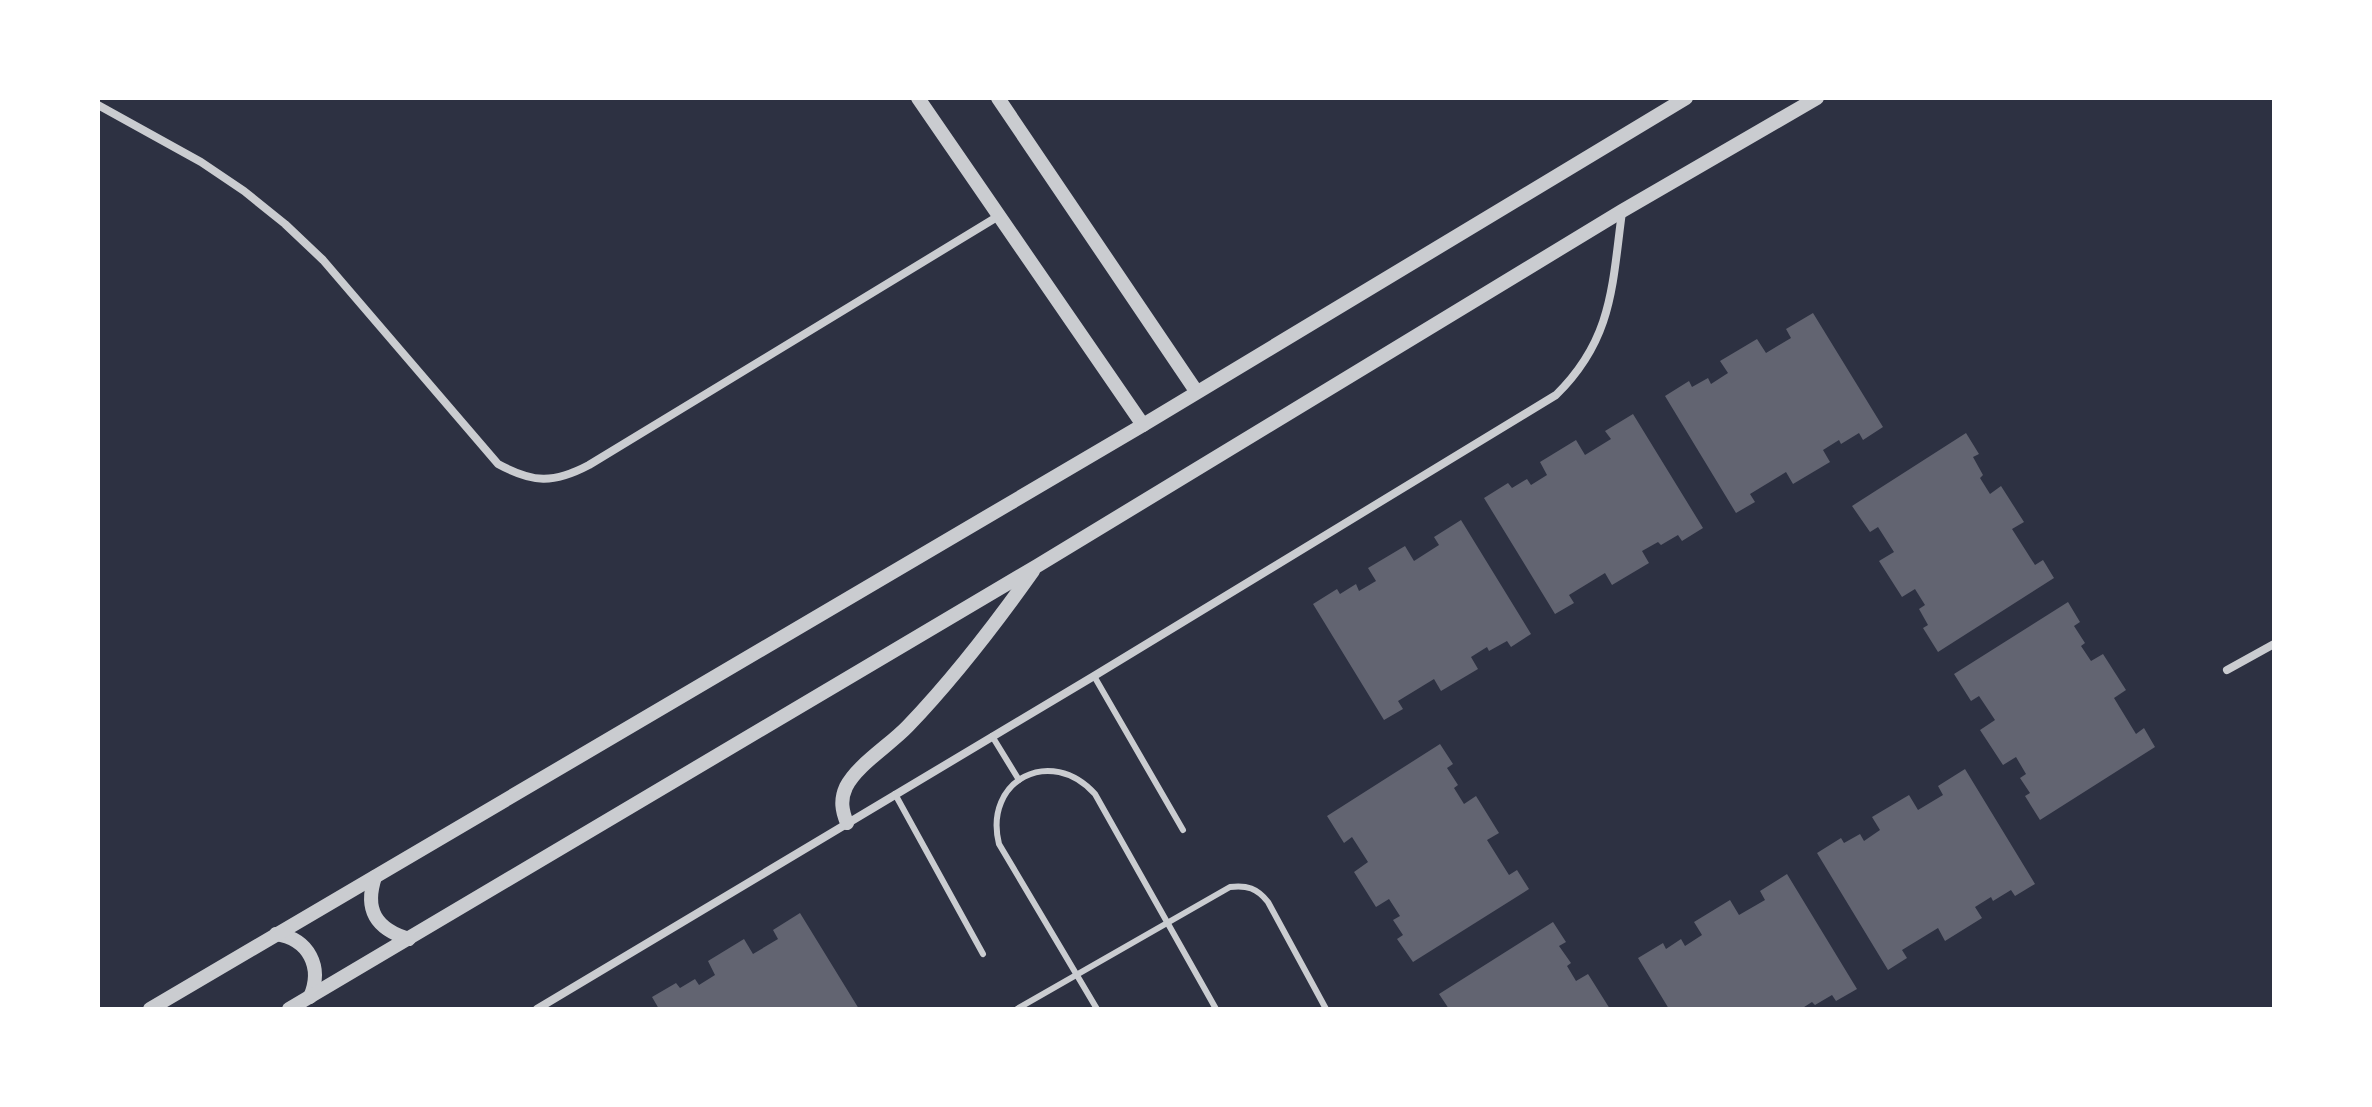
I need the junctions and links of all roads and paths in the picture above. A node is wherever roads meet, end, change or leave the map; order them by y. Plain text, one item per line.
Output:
1 (918, 98) edge
2 (998, 98) edge
3 (1686, 98) edge
4 (1817, 98) edge
5 (98, 105) edge
6 (1622, 211) junction
7 (997, 217) junction
8 (1196, 391) junction
9 (1143, 425) junction
10 (1037, 566) junction
11 (2274, 644) edge
12 (2227, 670) dead end
13 (1094, 676) junction
14 (992, 736) junction
15 (1019, 780) junction
16 (895, 794) junction
17 (847, 823) junction
18 (1183, 830) dead end
19 (375, 877) junction
20 (1167, 922) junction
21 (276, 934) junction
22 (409, 939) junction
23 (983, 954) dead end
24 (1077, 974) junction
25 (310, 997) junction
26 (150, 1009) edge
27 (289, 1009) edge
28 (537, 1009) edge
29 (1017, 1009) edge
30 (1097, 1009) edge
31 (1216, 1009) edge
32 (1326, 1009) edge

1 - 7 street
2 - 8 street
3 - 8 street
4 - 6 street
5 - 7 street
6 - 10 street
6 - 13 street
7 - 9 street
8 - 9 street
9 - 19 street
10 - 17 street
10 - 22 street
11 - 12 street
13 - 14 street
13 - 18 lane
14 - 15 lane
14 - 16 street
15 - 20 lane
15 - 24 lane
16 - 17 street
16 - 23 lane
17 - 28 street
19 - 21 street
19 - 22 street
20 - 24 lane
20 - 31 lane
20 - 32 lane
21 - 25 street
21 - 26 street
22 - 25 street
24 - 29 lane
24 - 30 lane
25 - 27 street

